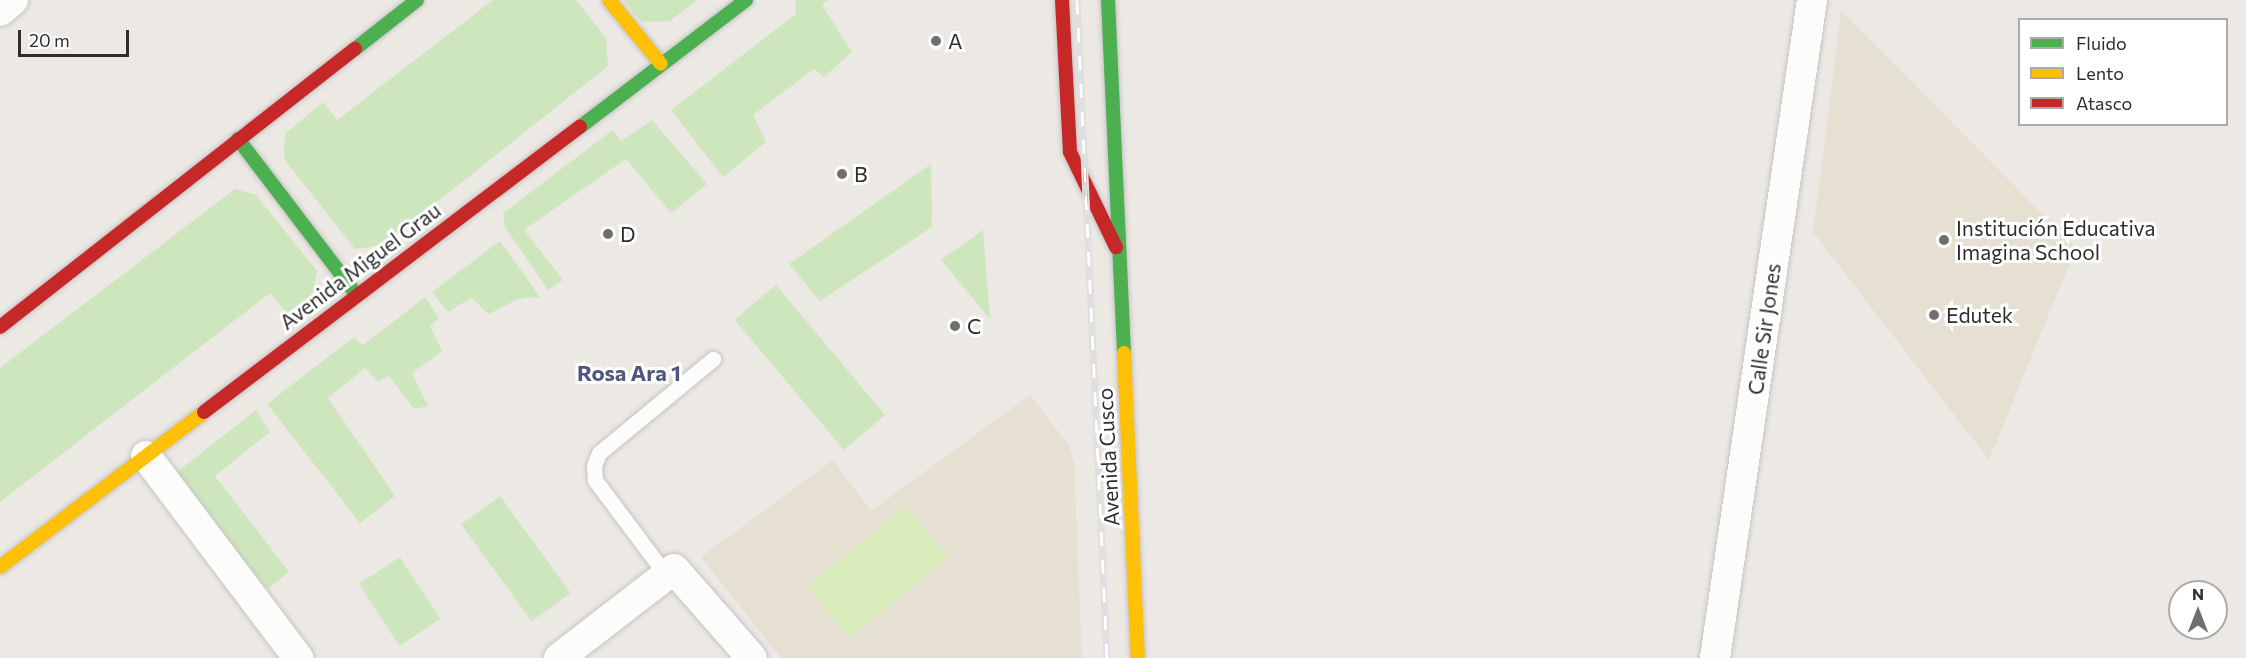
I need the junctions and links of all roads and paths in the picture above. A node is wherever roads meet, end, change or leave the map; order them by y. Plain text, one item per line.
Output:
1 (14, 0) edge
2 (417, 0) edge
3 (609, 0) edge
4 (746, 0) edge
5 (1062, 0) edge
6 (1108, 0) edge
7 (1812, 0) edge
8 (0, 11) edge
9 (661, 64) junction
10 (238, 139) junction
11 (1120, 254) junction
12 (357, 295) junction
13 (0, 327) edge
14 (713, 358) dead end
15 (146, 456) junction
16 (0, 567) edge
17 (670, 572) junction
18 (298, 658) edge
19 (559, 658) edge
20 (752, 658) edge
21 (1138, 658) edge
22 (1714, 658) edge

1 - 8 street
2 - 10 main road
3 - 9 main road
4 - 9 main road, Avenida Miguel Grau
5 - 11 main road, Avenida Cusco
6 - 11 main road, Avenida Cusco
7 - 22 street, Calle Sir Jones
9 - 12 main road, Avenida Miguel Grau
10 - 12 main road
10 - 13 main road
11 - 21 main road, Avenida Cusco
12 - 15 main road, Avenida Miguel Grau
14 - 17 lane
15 - 16 main road, Avenida Miguel Grau
15 - 18 street
17 - 19 street
17 - 20 street

